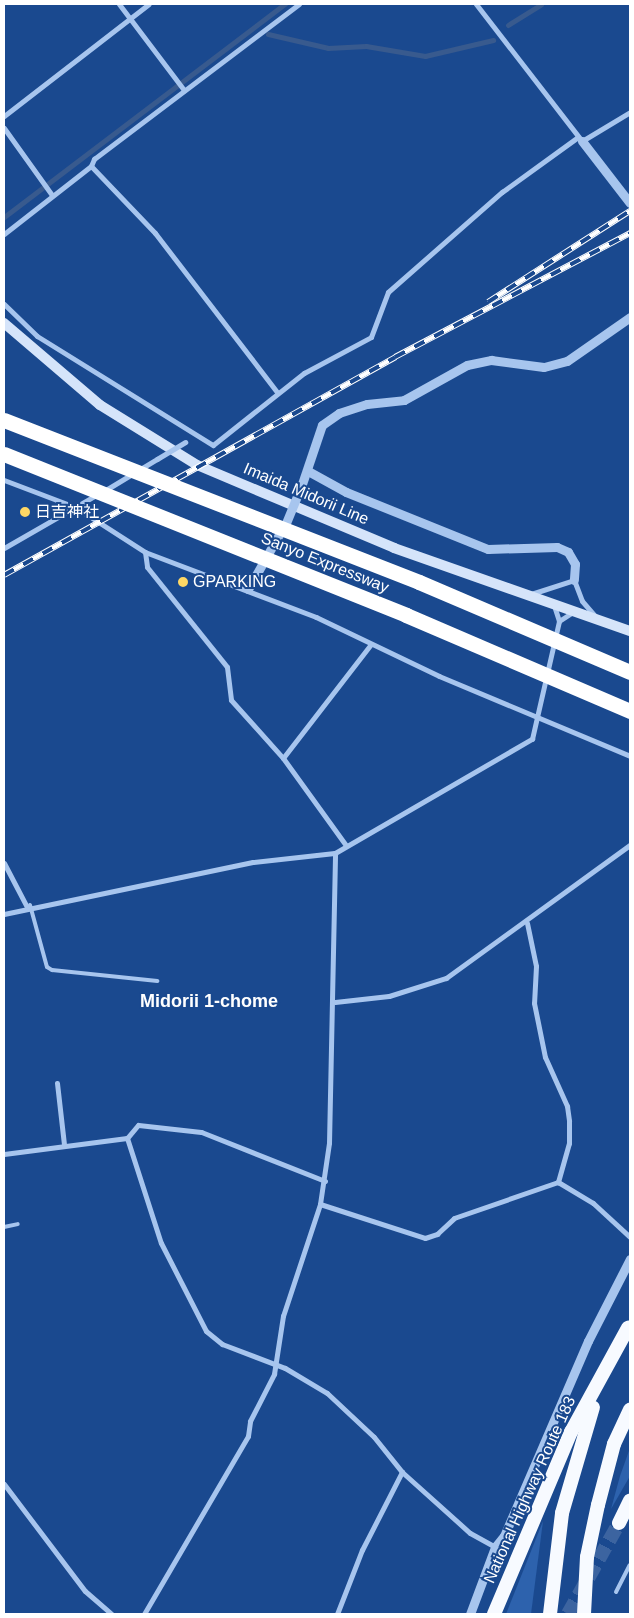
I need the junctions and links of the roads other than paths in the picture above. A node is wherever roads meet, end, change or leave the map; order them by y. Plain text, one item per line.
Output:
1 (119, 4) edge
2 (149, 4) edge
3 (299, 4) edge
4 (476, 4) edge
5 (130, 18) junction
6 (184, 90) junction
7 (630, 112) edge
8 (4, 116) edge
9 (4, 128) edge
10 (580, 139) junction
11 (91, 166) junction
12 (627, 193) edge
13 (52, 195) junction
14 (630, 203) edge
15 (4, 234) edge
16 (4, 304) edge
17 (630, 317) edge
18 (4, 323) edge
19 (277, 392) junction
20 (4, 420) edge
21 (194, 436) junction
22 (4, 454) edge
23 (308, 471) junction
24 (4, 480) edge
25 (75, 507) junction
26 (4, 548) edge
27 (145, 552) junction
28 (574, 580) junction
29 (248, 589) junction
30 (528, 594) junction
31 (553, 603) junction
32 (574, 610) junction
33 (598, 619) junction
34 (559, 621) junction
35 (630, 631) edge
36 (371, 644) junction
37 (630, 672) edge
38 (630, 711) edge
39 (539, 717) junction
40 (630, 756) edge
41 (284, 758) junction
42 (345, 844) junction
43 (630, 845) edge
44 (335, 853) junction
45 (4, 863) edge
46 (29, 906) junction
47 (4, 914) edge
48 (527, 923) junction
49 (157, 981) dead end
50 (335, 1002) junction
51 (57, 1083) dead end
52 (127, 1138) junction
53 (64, 1144) junction
54 (4, 1154) edge
55 (324, 1181) junction
56 (558, 1182) junction
57 (320, 1204) junction
58 (18, 1224) dead end
59 (4, 1227) edge
60 (630, 1237) edge
61 (630, 1258) edge
62 (629, 1326) edge
63 (276, 1365) junction
64 (630, 1409) edge
65 (402, 1472) junction
66 (4, 1484) edge
67 (630, 1500) edge
68 (619, 1524) tunnel mouth
69 (495, 1548) junction
70 (630, 1565) edge
71 (616, 1592) dead end
72 (112, 1614) edge
73 (144, 1614) edge
74 (337, 1614) edge
75 (470, 1614) edge
76 (494, 1614) edge
77 (550, 1614) edge
78 (584, 1614) edge

1 - 5 street
2 - 5 street
3 - 6 street
4 - 10 street
5 - 6 street
5 - 8 street
6 - 11 street
7 - 10 street
9 - 13 street
10 - 12 street
10 - 19 street
11 - 13 street
11 - 19 street
12 - 14 street
13 - 15 street
16 - 21 street
17 - 23 street
18 - 30 main road, Imaida Midorii Line
19 - 21 street
20 - 37 highway, Sanyo Expressway, bridge
21 - 25 street, bridge
22 - 38 highway, Sanyo Expressway, bridge
23 - 28 street
23 - 29 street, bridge
24 - 25 street
25 - 26 street
25 - 27 street
27 - 29 street
27 - 41 street
28 - 30 street
28 - 33 street
29 - 36 street
30 - 31 main road, Imaida Midorii Line
31 - 32 main road, Imaida Midorii Line
31 - 34 street
32 - 33 main road, Imaida Midorii Line
32 - 34 street
33 - 35 main road, Imaida Midorii Line
34 - 39 street
36 - 39 street
36 - 41 street
39 - 40 street
39 - 42 street
41 - 42 street
42 - 44 street
43 - 48 street
44 - 46 street
44 - 50 street
45 - 46 street
46 - 47 street
46 - 49 lane
48 - 50 street
48 - 56 street
50 - 55 street
51 - 53 street
52 - 53 street
52 - 55 street
52 - 63 street
53 - 54 street
55 - 57 street
56 - 57 street
56 - 60 street
57 - 63 street
58 - 59 lane
61 - 69 street
62 - 76 highway, National Highway Route 183
62 - 77 highway
63 - 65 street
63 - 73 street
64 - 78 highway
65 - 69 street
65 - 74 street
66 - 72 street
67 - 68 highway
69 - 75 street
70 - 71 lane

